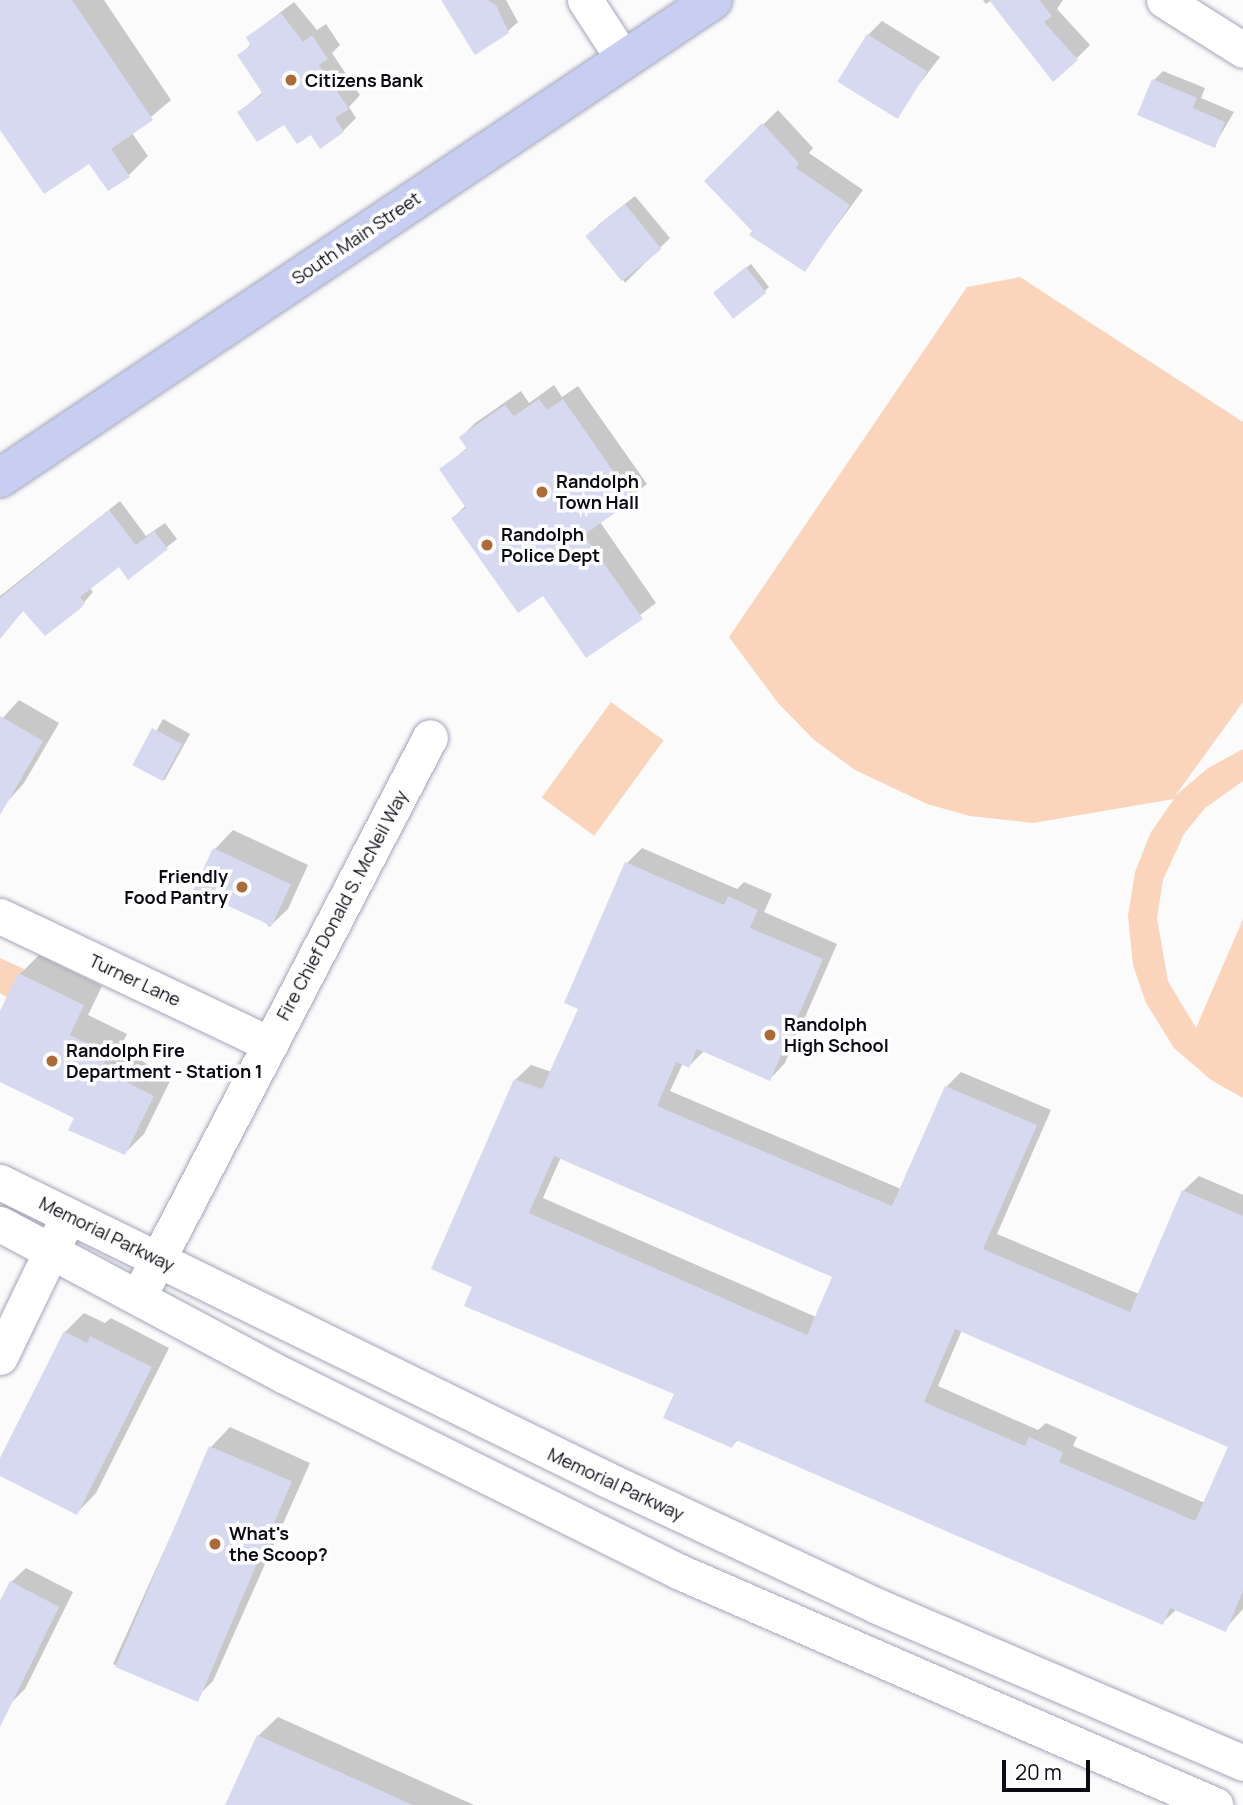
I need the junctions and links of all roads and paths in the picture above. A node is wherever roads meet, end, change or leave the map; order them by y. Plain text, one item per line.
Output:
1 (585, 0) edge
2 (713, 0) edge
3 (1164, 0) edge
4 (1243, 50) edge
5 (624, 60) junction
6 (0, 478) edge
7 (430, 737) dead end
8 (0, 916) edge
9 (270, 1044) junction
10 (0, 1182) edge
11 (69, 1215) junction
12 (0, 1224) edge
13 (51, 1252) junction
14 (158, 1259) junction
15 (138, 1298) junction
16 (0, 1357) edge
17 (1243, 1763) edge
18 (1215, 1805) edge

1 - 5 street
2 - 5 main road, South Main Street
3 - 4 street
5 - 6 main road, South Main Street
7 - 9 street, Fire Chief Donald S. McNeil Way
8 - 9 street, Turner Lane
9 - 14 street, Fire Chief Donald S. McNeil Way
10 - 11 street, Memorial Parkway
11 - 13 street
11 - 14 street, Memorial Parkway
12 - 13 street
13 - 15 street
13 - 16 street
14 - 15 street, Fire Chief Donald S. McNeil Way
14 - 17 street, Memorial Parkway
15 - 18 street

